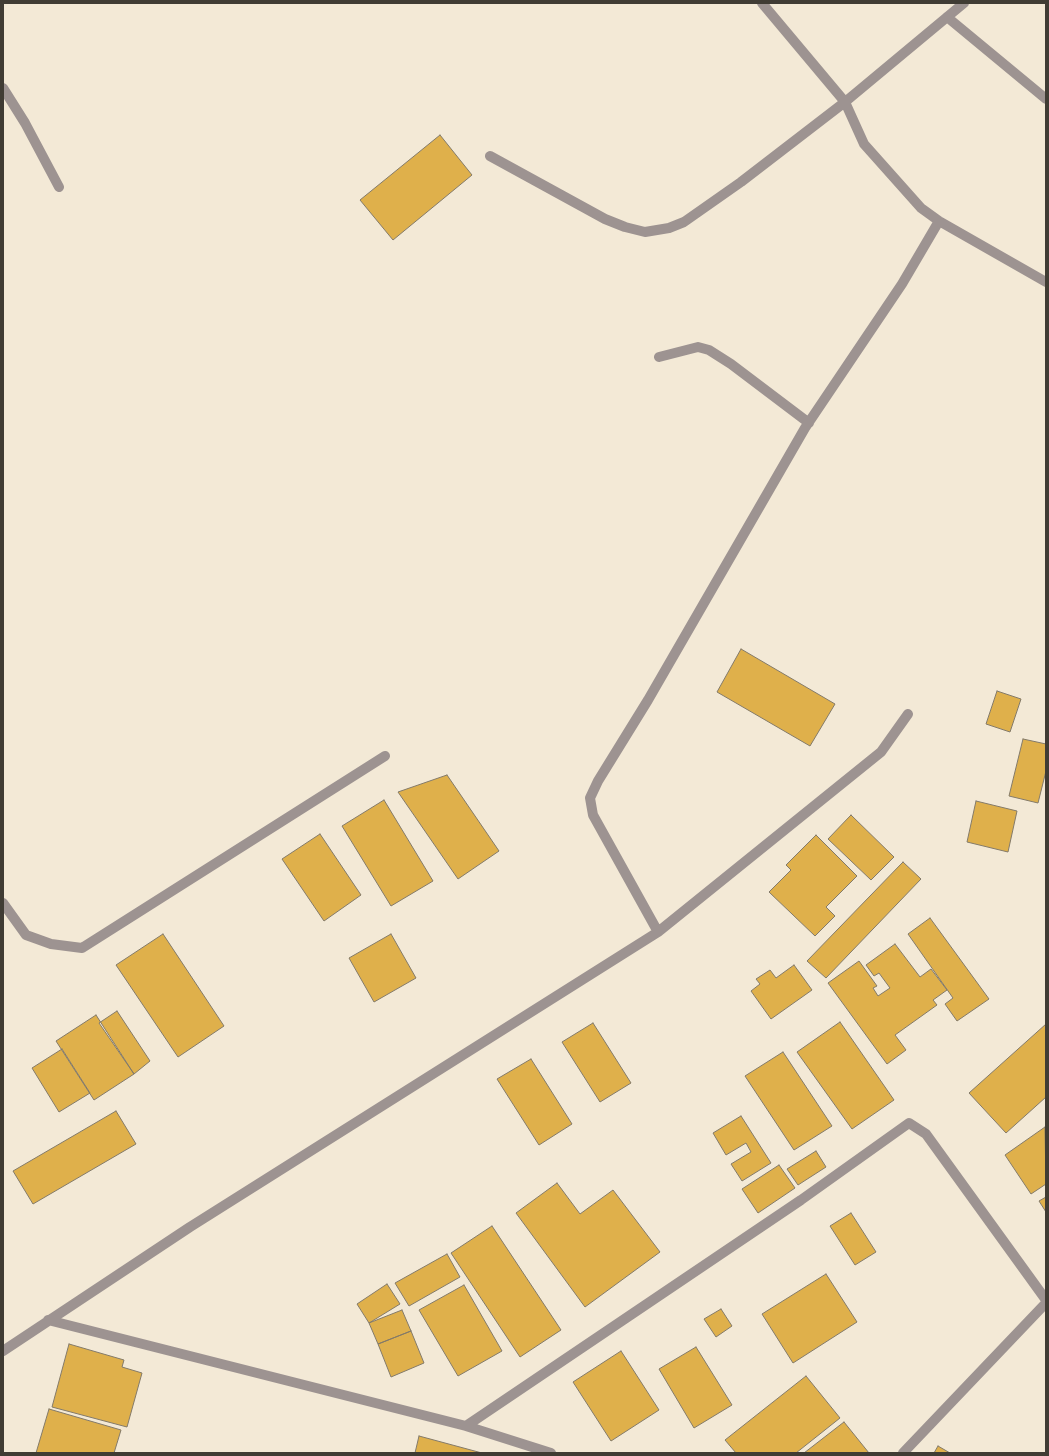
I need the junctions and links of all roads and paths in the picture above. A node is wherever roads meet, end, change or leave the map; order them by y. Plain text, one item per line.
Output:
1 (762, 3) edge
2 (964, 3) edge
3 (947, 17) junction
4 (3, 88) edge
5 (1046, 99) edge
6 (845, 102) junction
7 (490, 156) dead end
8 (58, 187) dead end
9 (939, 221) junction
10 (1046, 282) edge
11 (658, 357) dead end
12 (809, 423) junction
13 (908, 714) dead end
14 (386, 756) dead end
15 (3, 903) edge
16 (658, 932) junction
17 (1046, 1300) edge
18 (1046, 1303) edge
19 (48, 1320) junction
20 (3, 1351) edge
21 (466, 1426) junction
22 (551, 1453) edge
23 (903, 1453) edge

1 - 6 street
2 - 3 street
3 - 5 street
3 - 6 street
4 - 8 street
6 - 7 street
6 - 9 street
9 - 10 street
9 - 12 street
11 - 12 street
12 - 16 street
13 - 16 street
14 - 15 street
16 - 19 street
17 - 21 street
18 - 23 street
19 - 20 street
19 - 21 street
21 - 22 street

